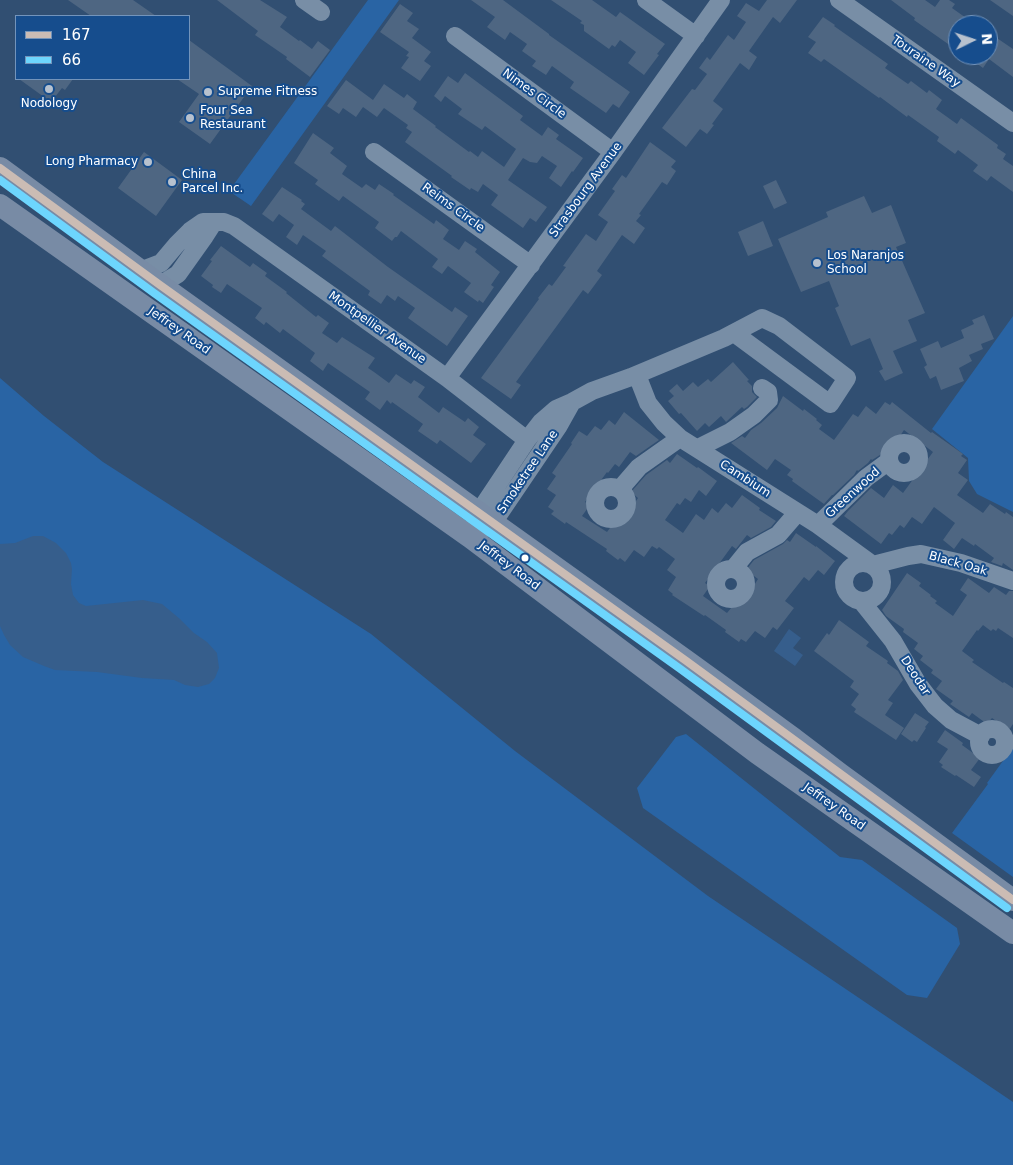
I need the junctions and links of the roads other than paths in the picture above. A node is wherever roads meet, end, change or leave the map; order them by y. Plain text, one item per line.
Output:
1 (304, 0) edge
2 (646, 0) edge
3 (721, 0) edge
4 (839, 0) edge
5 (321, 12) dead end
6 (455, 36) dead end
7 (696, 36) junction
8 (1013, 123) edge
9 (374, 152) dead end
10 (613, 152) junction
11 (0, 168) edge
12 (0, 187) edge
13 (45, 201) junction
14 (0, 205) edge
15 (219, 222) junction
16 (75, 258) junction
17 (531, 265) junction
18 (140, 270) junction
19 (160, 285) junction
20 (734, 333) junction
21 (637, 375) junction
22 (447, 378) junction
23 (762, 388) dead end
24 (572, 402) junction
25 (680, 438) junction
26 (527, 440) junction
27 (698, 448) junction
28 (889, 462) dead end
29 (620, 489) dead end
30 (797, 513) junction
31 (486, 518) junction
32 (818, 525) junction
33 (470, 537) junction
34 (873, 565) junction
35 (734, 568) dead end
36 (1013, 581) edge
37 (862, 602) junction
38 (981, 736) dead end
39 (1013, 900) edge
40 (1013, 933) edge

1 - 5 street
2 - 7 street
3 - 7 street, Strasbourg Avenue
4 - 8 street, Touraine Way
6 - 10 street, Nimes Circle
7 - 10 street, Strasbourg Avenue
9 - 17 street, Reims Circle
10 - 17 street, Strasbourg Avenue
11 - 13 main road, Jeffrey Road
12 - 13 main road
13 - 18 main road, Jeffrey Road
14 - 16 main road, Jeffrey Road
15 - 18 street
15 - 19 street
15 - 22 street, Montpellier Avenue
16 - 19 main road
16 - 33 main road, Jeffrey Road
17 - 22 street, Strasbourg Avenue
18 - 19 main road, Jeffrey Road
19 - 31 main road, Jeffrey Road
20 - 20 street, Smoketree Lane
20 - 21 street, Smoketree Lane
21 - 24 street, Smoketree Lane
21 - 25 street, Cambium
22 - 26 street, Montpellier Avenue
23 - 27 street
24 - 26 street, Smoketree Lane
24 - 31 street, Smoketree Lane
25 - 27 street, Cambium
25 - 29 street
26 - 31 street, Smoketree Lane
27 - 30 street, Cambium
28 - 32 street, Greenwood
30 - 32 street, Cambium
30 - 35 street
31 - 33 street, Smoketree Lane
31 - 39 main road, Jeffrey Road
32 - 34 street, Cambium
33 - 40 main road, Jeffrey Road
34 - 36 street, Black Oak
34 - 37 street
34 - 37 street, Deodar
37 - 38 street, Deodar

